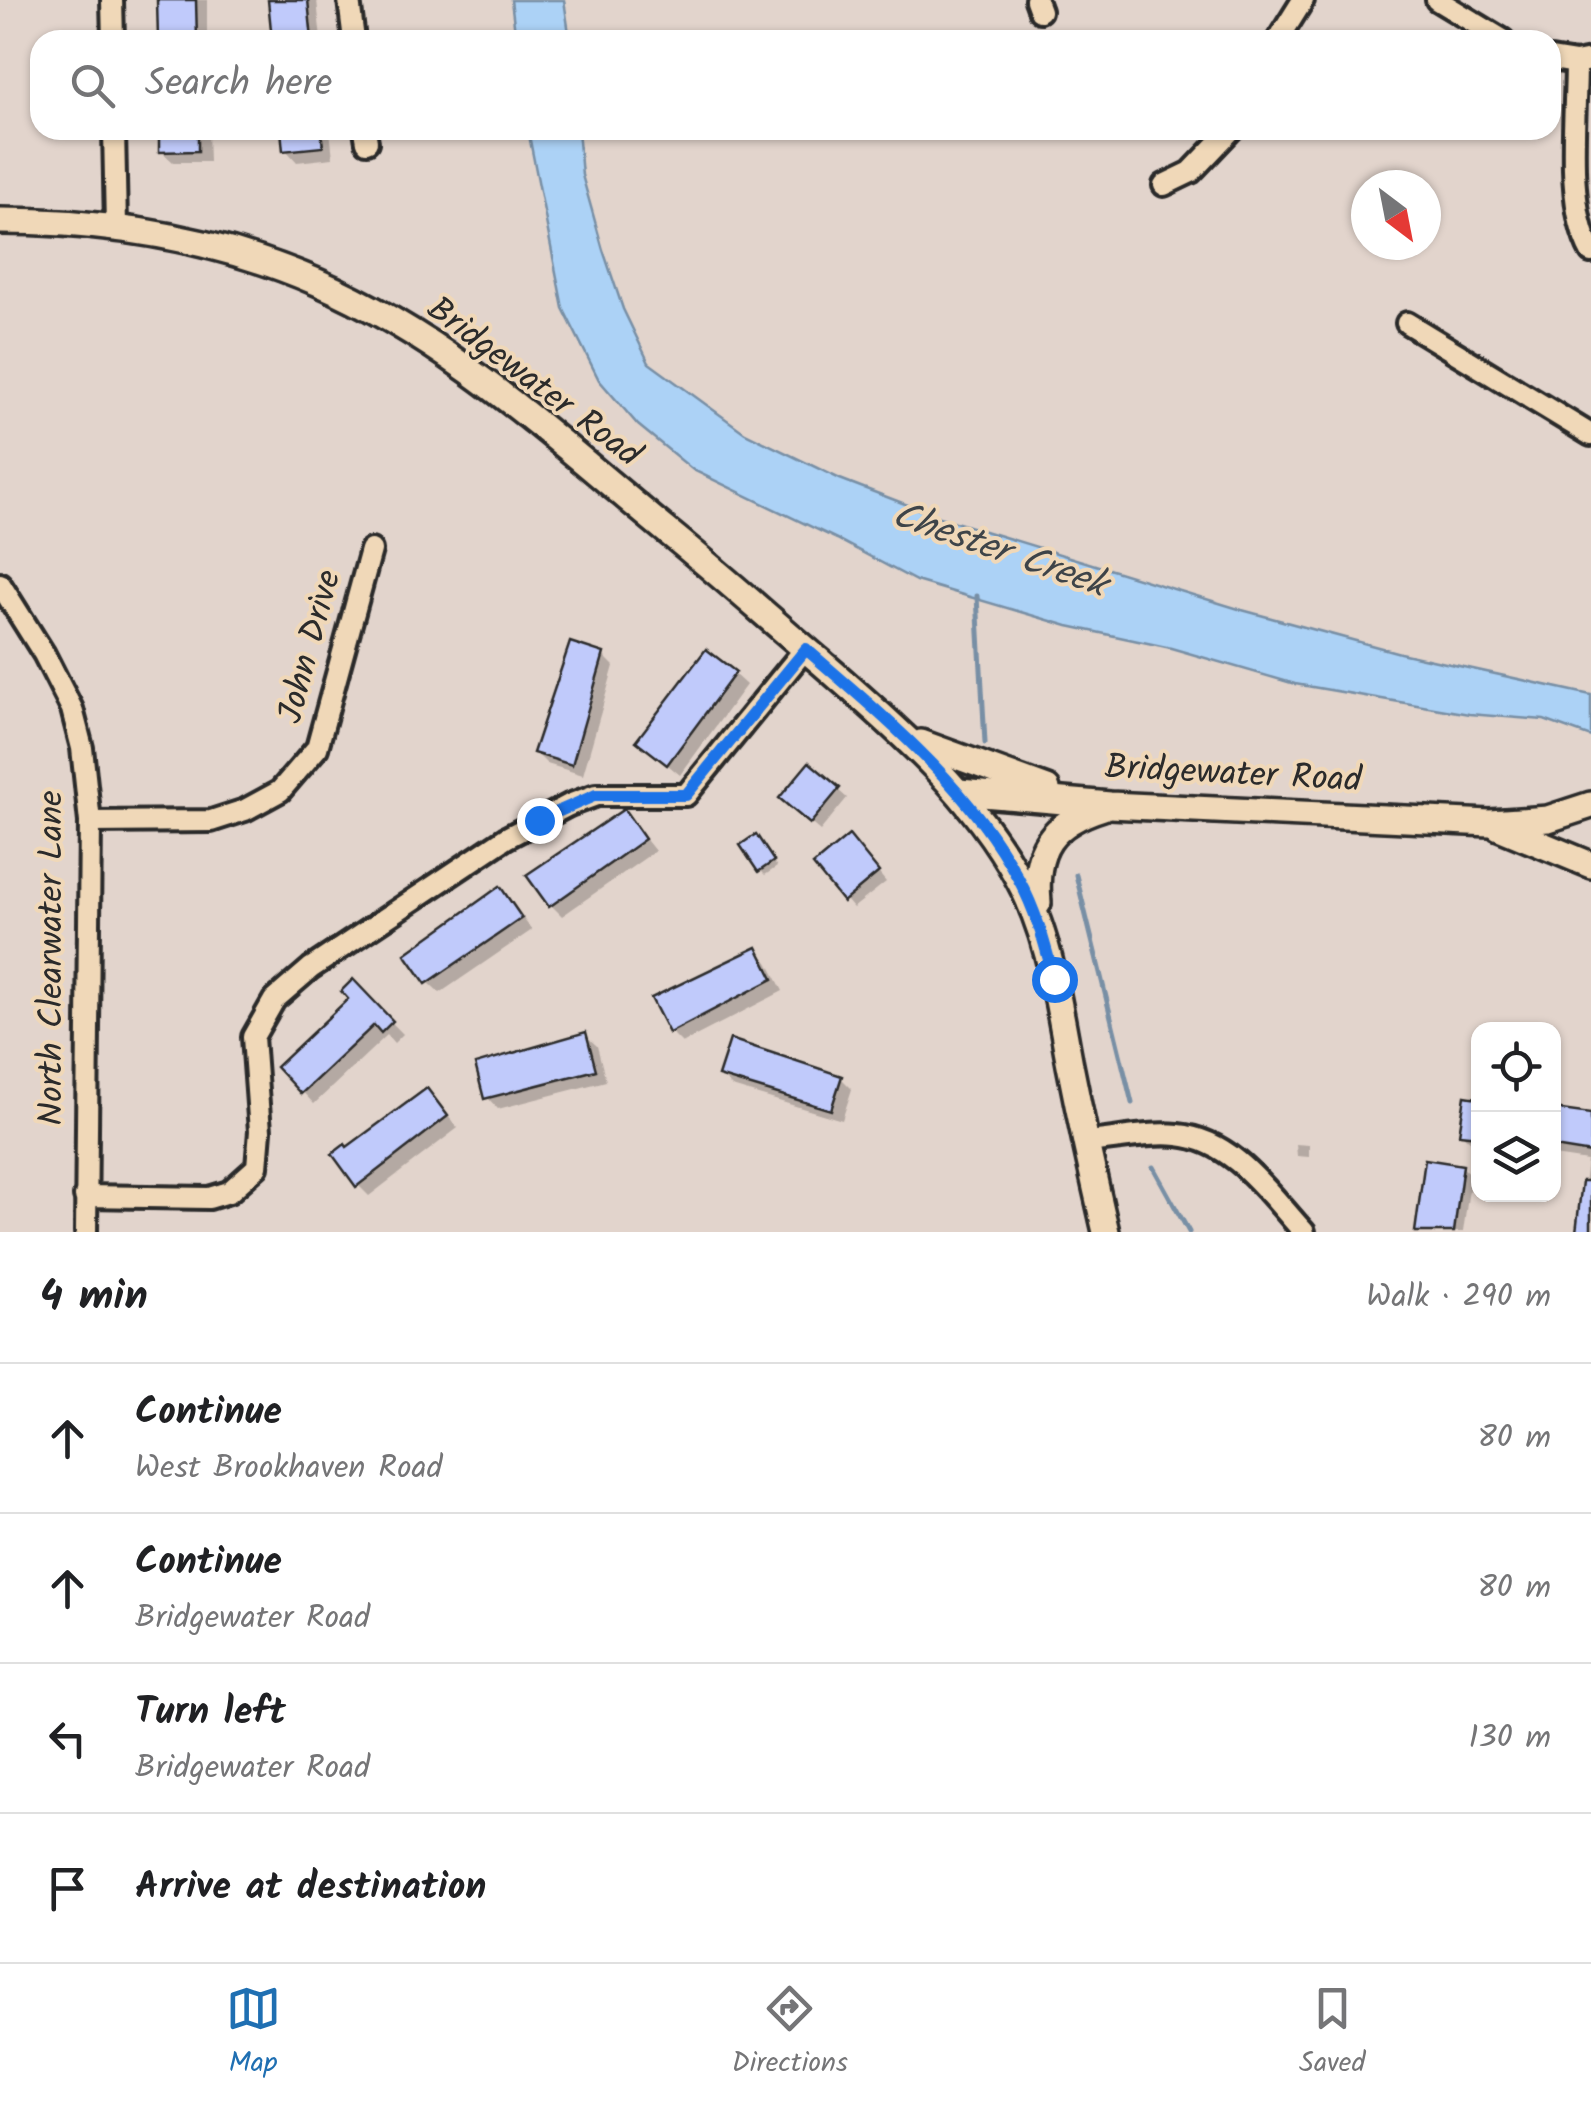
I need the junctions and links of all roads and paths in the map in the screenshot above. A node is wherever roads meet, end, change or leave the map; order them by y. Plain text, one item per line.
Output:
1 (112, 0) edge
2 (349, 0) edge
3 (1303, 0) edge
4 (1437, 0) edge
5 (113, 30) edge
6 (353, 30) edge
7 (1284, 30) edge
8 (1487, 30) edge
9 (1583, 62) edge
10 (114, 140) edge
11 (1221, 140) edge
12 (1164, 185) dead end
13 (0, 221) edge
14 (116, 226) junction
15 (1591, 252) edge
16 (1407, 323) dead end
17 (1590, 432) edge
18 (370, 550) dead end
19 (0, 584) edge
20 (806, 649) junction
21 (901, 732) junction
22 (960, 792) junction
23 (1110, 805) junction
24 (1589, 815) edge
25 (90, 822) junction
26 (1490, 823) junction
27 (1591, 864) edge
28 (1040, 928) junction
29 (1085, 1142) junction
30 (85, 1196) junction
31 (86, 1232) edge
32 (1106, 1232) edge
33 (1304, 1232) edge

1 - 5 street
2 - 6 street
3 - 7 street
4 - 8 street
9 - 15 street
10 - 14 street
11 - 12 street
13 - 14 street, Bridgewater Road
14 - 20 street, Bridgewater Road
16 - 17 street
18 - 25 street, John Drive
19 - 25 street, North Clearwater Lane
20 - 21 street, Bridgewater Road
20 - 30 street
21 - 22 street, Bridgewater Road
21 - 23 street
22 - 23 street, Bridgewater Road
22 - 28 street
23 - 26 street, Bridgewater Road
23 - 28 street
24 - 26 street, Bridgewater Road
25 - 30 street, North Clearwater Lane
26 - 27 street
28 - 29 street
29 - 32 street
29 - 33 street
30 - 31 street, North Clearwater Lane

